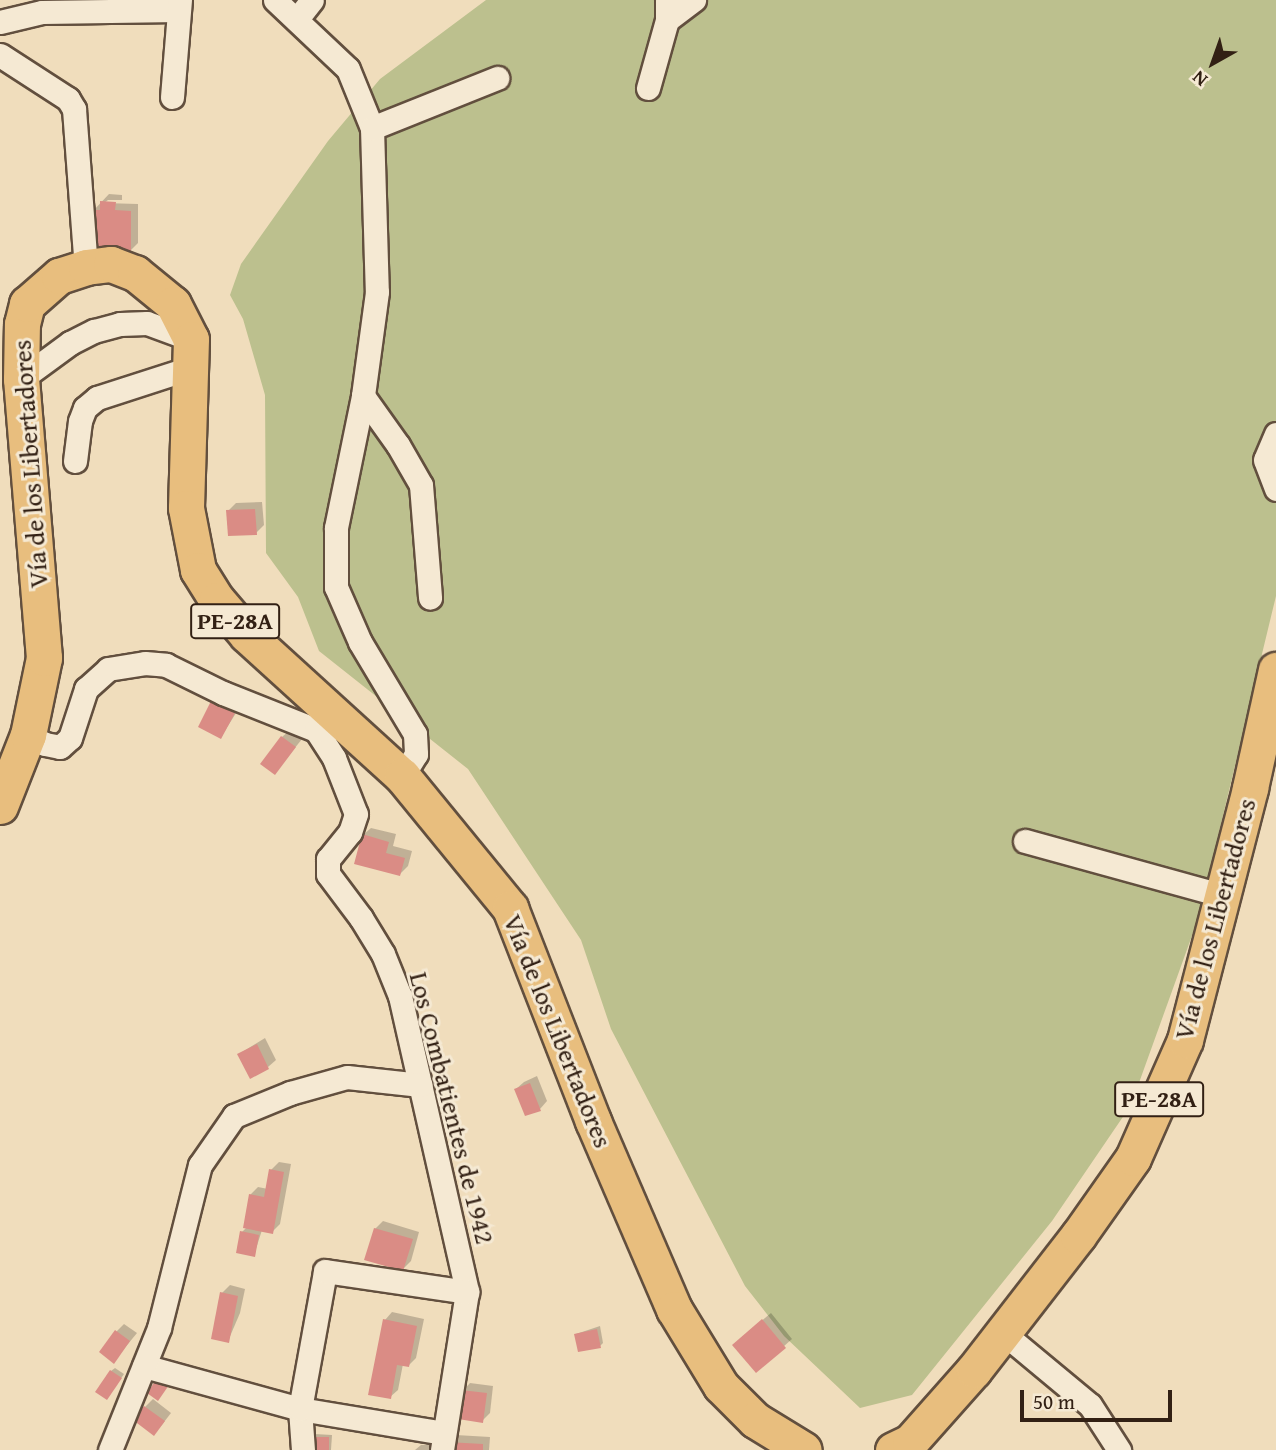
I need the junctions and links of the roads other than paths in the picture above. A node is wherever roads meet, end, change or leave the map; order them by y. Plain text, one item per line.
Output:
1 (275, 0) edge
2 (312, 0) edge
3 (694, 0) edge
4 (179, 5) edge
5 (667, 10) edge
6 (297, 19) junction
7 (0, 22) edge
8 (0, 55) edge
9 (496, 78) dead end
10 (648, 88) dead end
11 (172, 97) dead end
12 (372, 128) junction
13 (86, 267) junction
14 (190, 353) junction
15 (21, 379) junction
16 (363, 396) junction
17 (1276, 434) edge
18 (75, 461) dead end
19 (1276, 489) edge
20 (430, 598) dead end
21 (1276, 670) edge
22 (350, 728) junction
23 (316, 730) junction
24 (27, 735) junction
25 (402, 776) junction
26 (6, 780) edge
27 (0, 806) edge
28 (1025, 841) dead end
29 (1224, 896) junction
30 (421, 1085) junction
31 (467, 1292) junction
32 (1002, 1332) junction
33 (144, 1366) junction
34 (300, 1409) junction
35 (442, 1441) edge
36 (110, 1450) edge
37 (303, 1450) edge
38 (804, 1450) edge
39 (893, 1450) edge
40 (1119, 1450) edge

1 - 6 street
2 - 6 street
3 - 5 street
4 - 7 street
4 - 11 street
5 - 10 street
6 - 12 street
8 - 13 street
9 - 12 street
12 - 16 street
13 - 14 highway, Vía de los Libertadores / PE-28A
13 - 15 highway, Vía de los Libertadores / PE-28A
14 - 15 street
14 - 18 street
14 - 22 highway, Vía de los Libertadores / PE-28A
15 - 24 highway, Vía de los Libertadores / PE-28A
16 - 20 street
16 - 25 street
17 - 19 street
21 - 29 highway, Vía de los Libertadores / PE-28A
22 - 23 street
22 - 25 highway, Vía de los Libertadores / PE-28A
23 - 24 street
23 - 30 street, Los Combatientes de 1942
24 - 26 highway, Vía de los Libertadores / PE-28A
25 - 38 highway, Vía de los Libertadores / PE-28A
26 - 27 highway, Vía de los Libertadores / PE-28A
28 - 29 street
29 - 32 highway, Vía de los Libertadores / PE-28A
30 - 31 street, Los Combatientes de 1942
30 - 33 street
31 - 34 street
31 - 35 street, Los Combatientes de 1942
32 - 39 highway, Vía de los Libertadores / PE-28A
32 - 40 street
33 - 34 street
33 - 36 street
34 - 35 street
34 - 37 street

